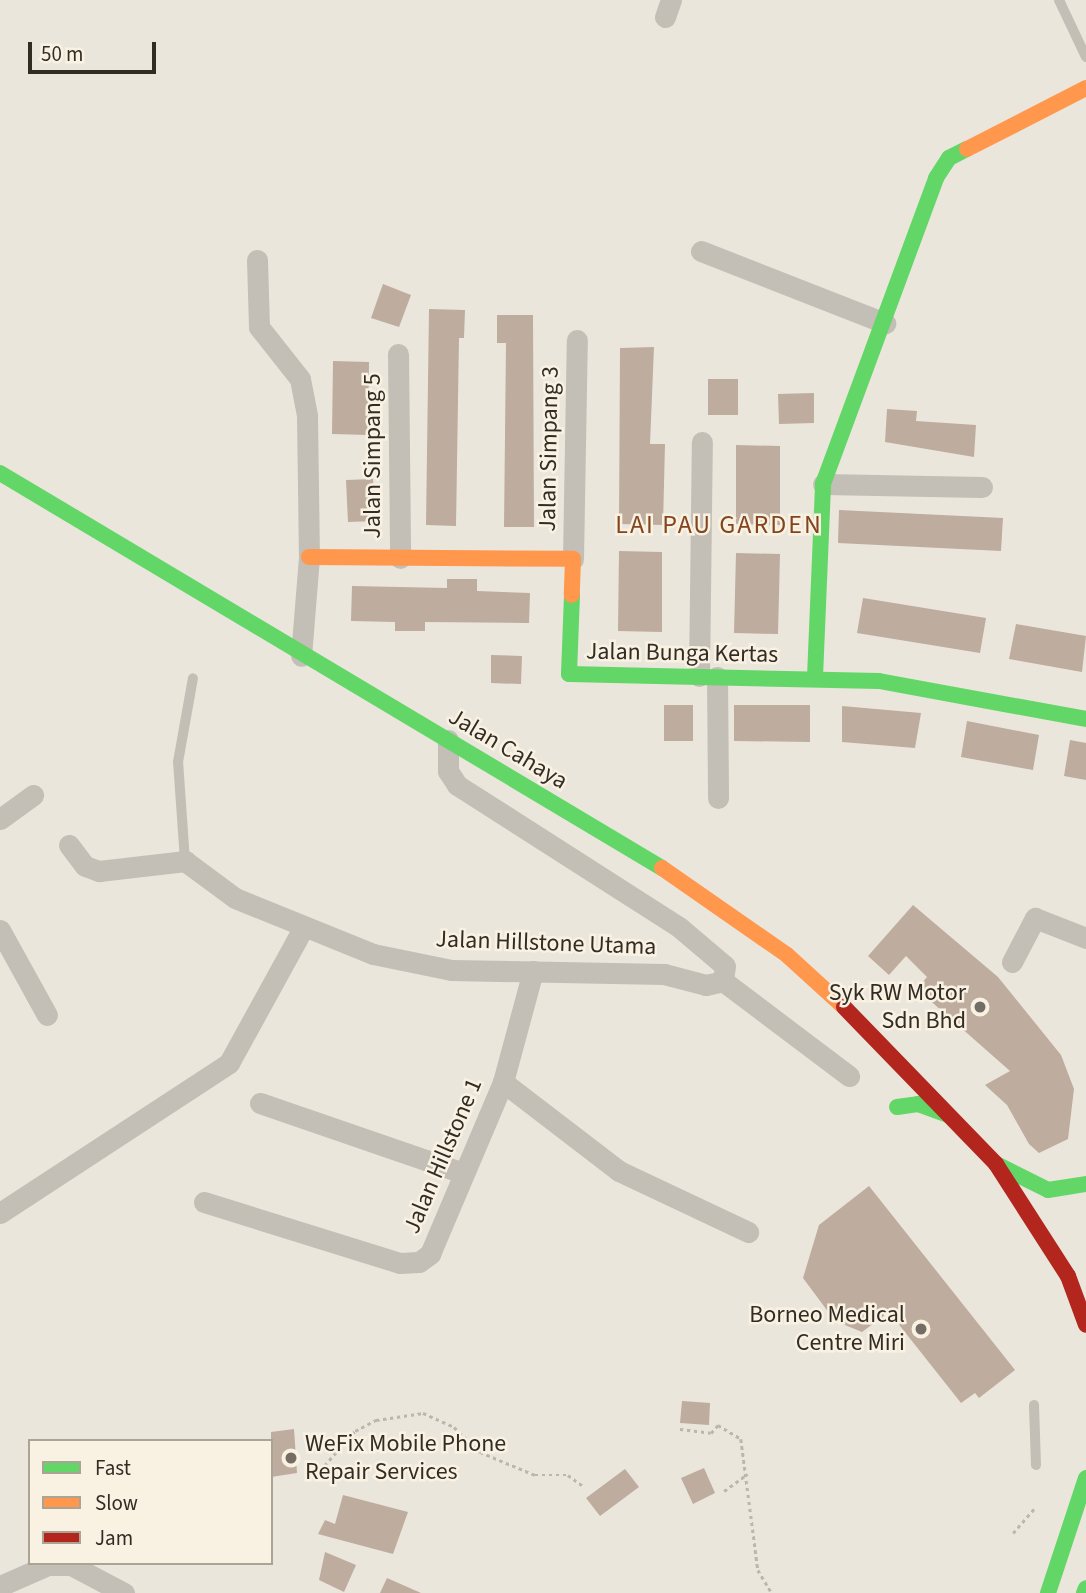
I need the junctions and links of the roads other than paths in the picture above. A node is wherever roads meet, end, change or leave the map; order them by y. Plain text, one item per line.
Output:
1 (1059, 0) edge
2 (1086, 57) edge
3 (1086, 88) edge
4 (701, 251) dead end
5 (257, 260) dead end
6 (884, 323) junction
7 (577, 340) dead end
8 (398, 354) dead end
9 (702, 442) dead end
10 (0, 473) edge
11 (823, 484) junction
12 (982, 487) dead end
13 (309, 557) junction
14 (400, 558) junction
15 (573, 559) junction
16 (301, 656) junction
17 (708, 677) junction
18 (815, 677) junction
19 (193, 678) dead end
20 (1086, 719) edge
21 (448, 740) junction
22 (33, 795) dead end
23 (718, 798) dead end
24 (0, 819) edge
25 (69, 845) dead end
26 (185, 861) junction
27 (0, 930) edge
28 (302, 930) junction
29 (1086, 938) edge
30 (1012, 962) dead end
31 (533, 971) junction
32 (723, 981) junction
33 (47, 1015) dead end
34 (849, 1076) dead end
35 (503, 1082) junction
36 (260, 1103) dead end
37 (897, 1107) dead end
38 (951, 1117) junction
39 (996, 1164) junction
40 (463, 1173) junction
41 (1086, 1184) edge
42 (204, 1202) dead end
43 (0, 1213) edge
44 (748, 1233) dead end
45 (1068, 1276) junction
46 (1086, 1288) edge
47 (1086, 1325) edge
48 (1034, 1405) dead end
49 (1036, 1465) dead end
50 (1086, 1478) edge
51 (0, 1586) edge
52 (1086, 1588) edge
53 (124, 1593) edge
54 (1048, 1593) edge
55 (1084, 1593) edge

1 - 2 lane
3 - 6 main road
4 - 6 street
5 - 13 street
6 - 11 main road
7 - 15 street, Jalan Simpang 3
8 - 14 street, Jalan Simpang 5
9 - 17 street
10 - 16 main road, Jalan Cahaya
11 - 12 street
11 - 18 main road
13 - 14 main road
13 - 16 street
14 - 15 main road
15 - 17 main road, Jalan Bunga Kertas
16 - 21 main road, Jalan Cahaya
17 - 18 main road, Jalan Bunga Kertas
17 - 23 street
18 - 20 main road, Jalan Bunga Kertas
19 - 26 lane
21 - 32 street
21 - 38 main road, Jalan Cahaya
22 - 24 street
25 - 26 street
26 - 28 street, Jalan Hillstone Utama
27 - 33 street
28 - 31 street, Jalan Hillstone Utama
28 - 43 street
29 - 30 street
31 - 32 street, Jalan Hillstone Utama
31 - 35 street, Jalan Hillstone 1
32 - 34 street
35 - 40 street, Jalan Hillstone 1
35 - 44 street
36 - 40 street
37 - 38 main road
38 - 39 main road, Jalan Cahaya
39 - 41 main road
39 - 45 main road
40 - 42 street, Jalan Hillstone 1
45 - 46 main road
45 - 47 main road
48 - 49 lane
50 - 54 main road
51 - 53 street
52 - 55 main road

